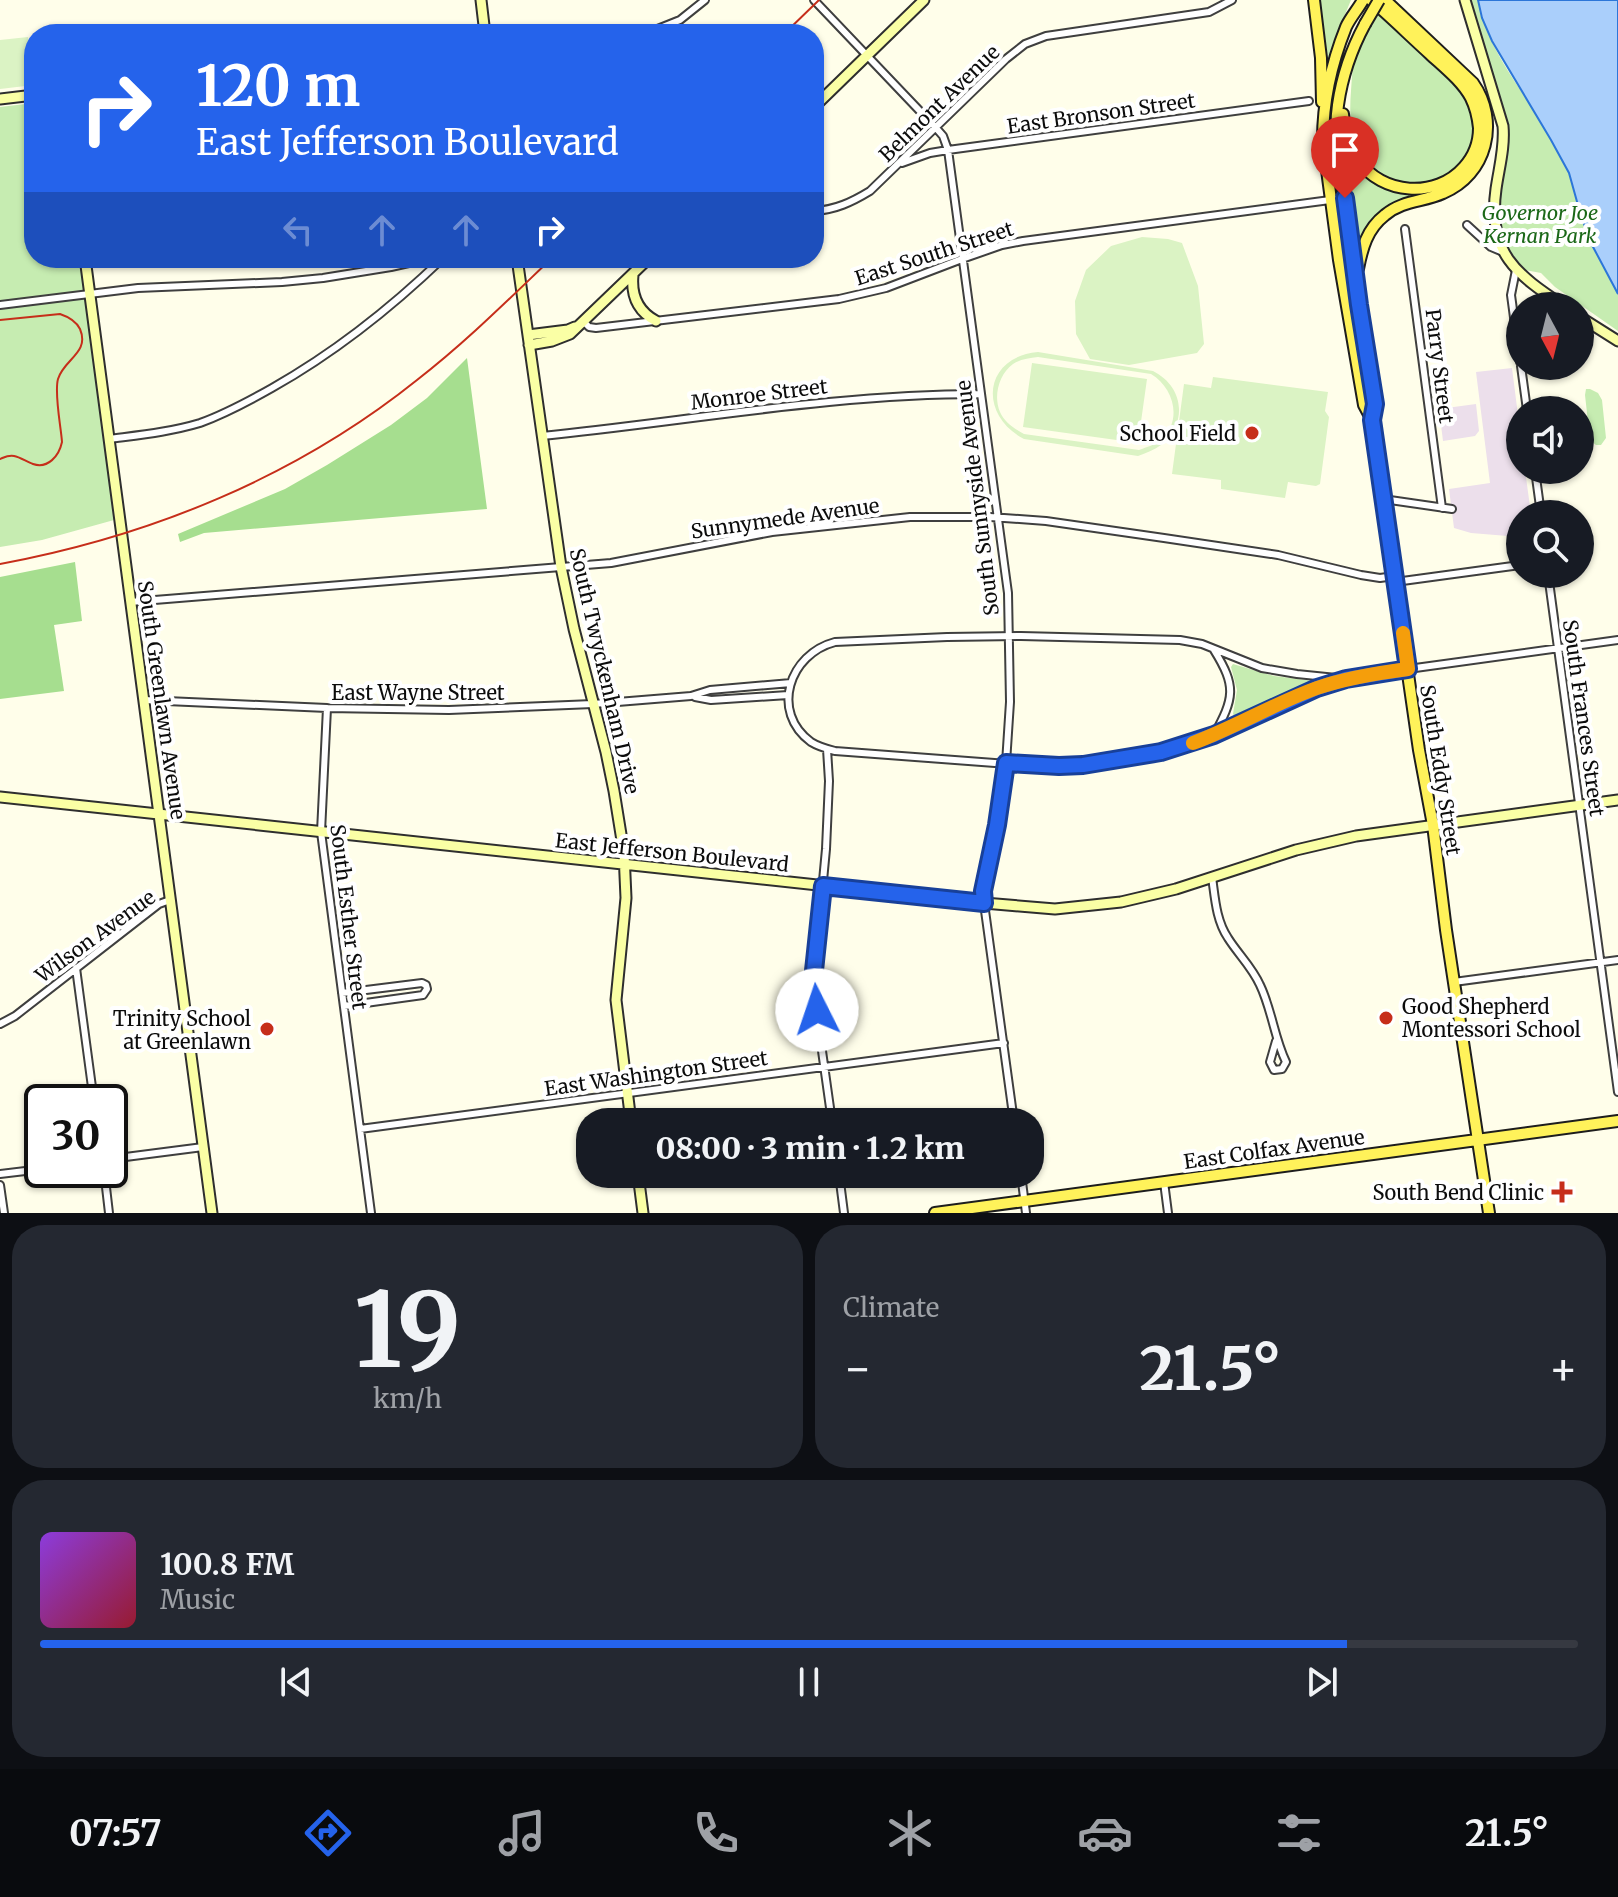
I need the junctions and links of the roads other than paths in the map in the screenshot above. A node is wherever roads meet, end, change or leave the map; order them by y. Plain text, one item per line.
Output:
1 (481, 0) edge
2 (814, 0) edge
3 (924, 0) edge
4 (1232, 0) edge
5 (1314, 0) edge
6 (1363, 0) edge
7 (1371, 0) edge
8 (1382, 0) edge
9 (1465, 0) edge
10 (702, 2) edge
11 (484, 24) edge
12 (671, 24) edge
13 (866, 55) junction
14 (1341, 87) junction
15 (24, 96) edge
16 (824, 97) edge
17 (0, 99) edge
18 (1309, 101) dead end
19 (1323, 122) junction
20 (936, 128) junction
21 (948, 150) junction
22 (898, 165) junction
23 (1345, 198) junction
24 (1330, 200) junction
25 (824, 210) edge
26 (1467, 225) dead end
27 (1405, 229) dead end
28 (1503, 252) junction
29 (962, 259) junction
30 (86, 268) edge
31 (384, 268) edge
32 (433, 268) edge
33 (518, 268) edge
34 (639, 268) edge
35 (1516, 270) junction
36 (633, 274) junction
37 (1356, 283) junction
38 (1512, 292) edge
39 (1543, 292) edge
40 (90, 295) junction
41 (0, 305) edge
42 (656, 321) junction
43 (580, 323) junction
44 (1594, 326) edge
45 (528, 340) junction
46 (1618, 341) edge
47 (980, 394) junction
48 (1372, 420) junction
49 (542, 436) junction
50 (109, 439) junction
51 (1383, 499) junction
52 (1442, 508) junction
53 (1452, 509) dead end
54 (997, 517) junction
55 (561, 567) junction
56 (1506, 567) edge
57 (1395, 579) junction
58 (1550, 588) edge
59 (130, 602) junction
60 (1009, 636) junction
61 (1618, 640) edge
62 (1558, 648) junction
63 (1213, 649) junction
64 (1408, 669) junction
65 (1346, 679) junction
66 (791, 683) junction
67 (788, 695) junction
68 (691, 696) junction
69 (144, 700) junction
70 (593, 704) junction
71 (327, 708) junction
72 (1214, 735) junction
73 (827, 749) junction
74 (1006, 763) junction
75 (0, 797) edge
76 (1618, 800) edge
77 (1579, 805) junction
78 (159, 814) junction
79 (1433, 825) junction
80 (321, 832) junction
81 (625, 864) junction
82 (1212, 877) junction
83 (823, 886) junction
84 (170, 900) junction
85 (984, 903) junction
86 (1618, 960) edge
87 (1600, 962) junction
88 (76, 968) junction
89 (1454, 982) junction
90 (342, 993) junction
91 (344, 1006) junction
92 (0, 1024) edge
93 (1276, 1041) dead end
94 (1004, 1043) junction
95 (825, 1067) junction
96 (92, 1084) edge
97 (1618, 1092) edge
98 (627, 1093) junction
99 (629, 1108) edge
100 (830, 1108) edge
101 (1012, 1108) edge
102 (1618, 1121) edge
103 (360, 1129) junction
104 (1477, 1141) junction
105 (203, 1147) junction
106 (128, 1157) edge
107 (24, 1171) edge
108 (0, 1174) edge
109 (1164, 1182) junction
110 (0, 1185) edge
111 (106, 1188) edge
112 (640, 1188) edge
113 (841, 1188) edge
114 (1023, 1188) edge
115 (1024, 1201) junction
116 (4, 1213) edge
117 (109, 1213) edge
118 (212, 1213) edge
119 (371, 1213) edge
120 (643, 1213) edge
121 (844, 1213) edge
122 (935, 1213) edge
123 (1026, 1213) edge
124 (1168, 1213) edge
125 (1489, 1213) edge

1 - 11 street
2 - 13 street, South Sunnyside Avenue
3 - 13 street
4 - 20 street, Belmont Avenue
5 - 19 main road
6 - 19 main road, South Eddy Street
7 - 14 main road
8 - 14 main road, South Eddy Street, bridge
8 - 37 main road
9 - 28 street
10 - 12 street
13 - 16 street
13 - 20 street, South Sunnyside Avenue
14 - 23 main road, South Eddy Street
15 - 17 street
18 - 21 street, East Bronson Street
19 - 24 main road, South Eddy Street
20 - 21 street, South Sunnyside Avenue
20 - 22 street, Belmont Avenue
21 - 22 street, East Bronson Street
21 - 29 street, South Sunnyside Avenue
22 - 25 street, Belmont Avenue
23 - 24 street, East South Street
23 - 37 main road, South Eddy Street
24 - 29 street, East South Street
24 - 48 main road, South Eddy Street
26 - 28 street
27 - 52 street, Parry Street
28 - 35 street
29 - 42 street, East South Street
29 - 47 street, South Sunnyside Avenue
30 - 40 street, South Greenlawn Avenue
31 - 40 street
32 - 50 street
33 - 45 street, South Twyckenham Drive
34 - 36 street
35 - 38 street
35 - 39 street
36 - 42 street
36 - 43 street
37 - 48 main road, South Eddy Street
40 - 41 street
40 - 50 street, South Greenlawn Avenue
42 - 43 street, East South Street
43 - 45 street
44 - 46 street
45 - 49 street, South Twyckenham Drive
47 - 49 street, Monroe Street
47 - 54 street, South Sunnyside Avenue
48 - 51 main road, South Eddy Street
49 - 55 street, South Twyckenham Drive
50 - 59 street, South Greenlawn Avenue
51 - 52 street
51 - 57 main road, South Eddy Street
52 - 53 street
54 - 55 street, Sunnymede Avenue
54 - 57 street, Sunnymede Avenue
54 - 60 street, South Sunnyside Avenue
55 - 59 street, Sunnymede Avenue
55 - 70 street, South Twyckenham Drive
56 - 57 street, Sunnymede Avenue
57 - 64 main road, South Eddy Street
58 - 62 street, South Frances Street
59 - 69 street, South Greenlawn Avenue
60 - 63 street
60 - 66 street
60 - 74 street, South Sunnyside Avenue
61 - 62 street
62 - 64 street
62 - 77 street, South Frances Street
63 - 65 street
63 - 72 street
64 - 65 street
64 - 79 main road, South Eddy Street
65 - 72 street
66 - 67 street
66 - 68 street, East Wayne Street
67 - 68 street, East Wayne Street
67 - 73 street
68 - 70 street, East Wayne Street
69 - 71 street, East Wayne Street
69 - 78 street, South Greenlawn Avenue
70 - 71 street, East Wayne Street
70 - 81 street, South Twyckenham Drive
71 - 80 street, South Esther Street
72 - 74 street
73 - 74 street
73 - 83 street
74 - 85 street, South Sunnyside Avenue
75 - 78 street, East Jefferson Boulevard
76 - 77 street, East Jefferson Boulevard
77 - 79 street, East Jefferson Boulevard
77 - 87 street, South Frances Street
78 - 80 street, East Jefferson Boulevard
78 - 84 street, South Greenlawn Avenue
79 - 82 street, East Jefferson Boulevard
79 - 89 main road, South Eddy Street
80 - 81 street, East Jefferson Boulevard
80 - 90 street, South Esther Street
81 - 83 street, East Jefferson Boulevard
81 - 98 street, South Twyckenham Drive
82 - 85 street, East Jefferson Boulevard
82 - 93 street
83 - 85 street, East Jefferson Boulevard
83 - 95 street
84 - 88 street, Wilson Avenue
84 - 105 street, South Greenlawn Avenue
85 - 94 street, South Sunnyside Avenue
86 - 87 street
87 - 89 street
87 - 97 street, South Frances Street
88 - 92 street, Wilson Avenue
88 - 96 street
89 - 104 main road, South Eddy Street
90 - 91 street, South Esther Street
90 - 91 street
91 - 103 street, South Esther Street
94 - 95 street, East Washington Street
94 - 101 street, South Sunnyside Avenue
95 - 98 street, East Washington Street
95 - 100 street
98 - 99 street, South Twyckenham Drive
98 - 103 street, East Washington Street
102 - 104 main road, East Colfax Avenue
103 - 119 street, South Esther Street
104 - 109 main road, East Colfax Avenue
104 - 125 main road, South Eddy Street
105 - 106 street
105 - 118 street, South Greenlawn Avenue
107 - 108 street
109 - 115 main road, East Colfax Avenue
109 - 124 street
110 - 116 street
111 - 117 street
112 - 120 street
113 - 121 street
114 - 115 street
115 - 122 main road, East Colfax Avenue
115 - 123 street

